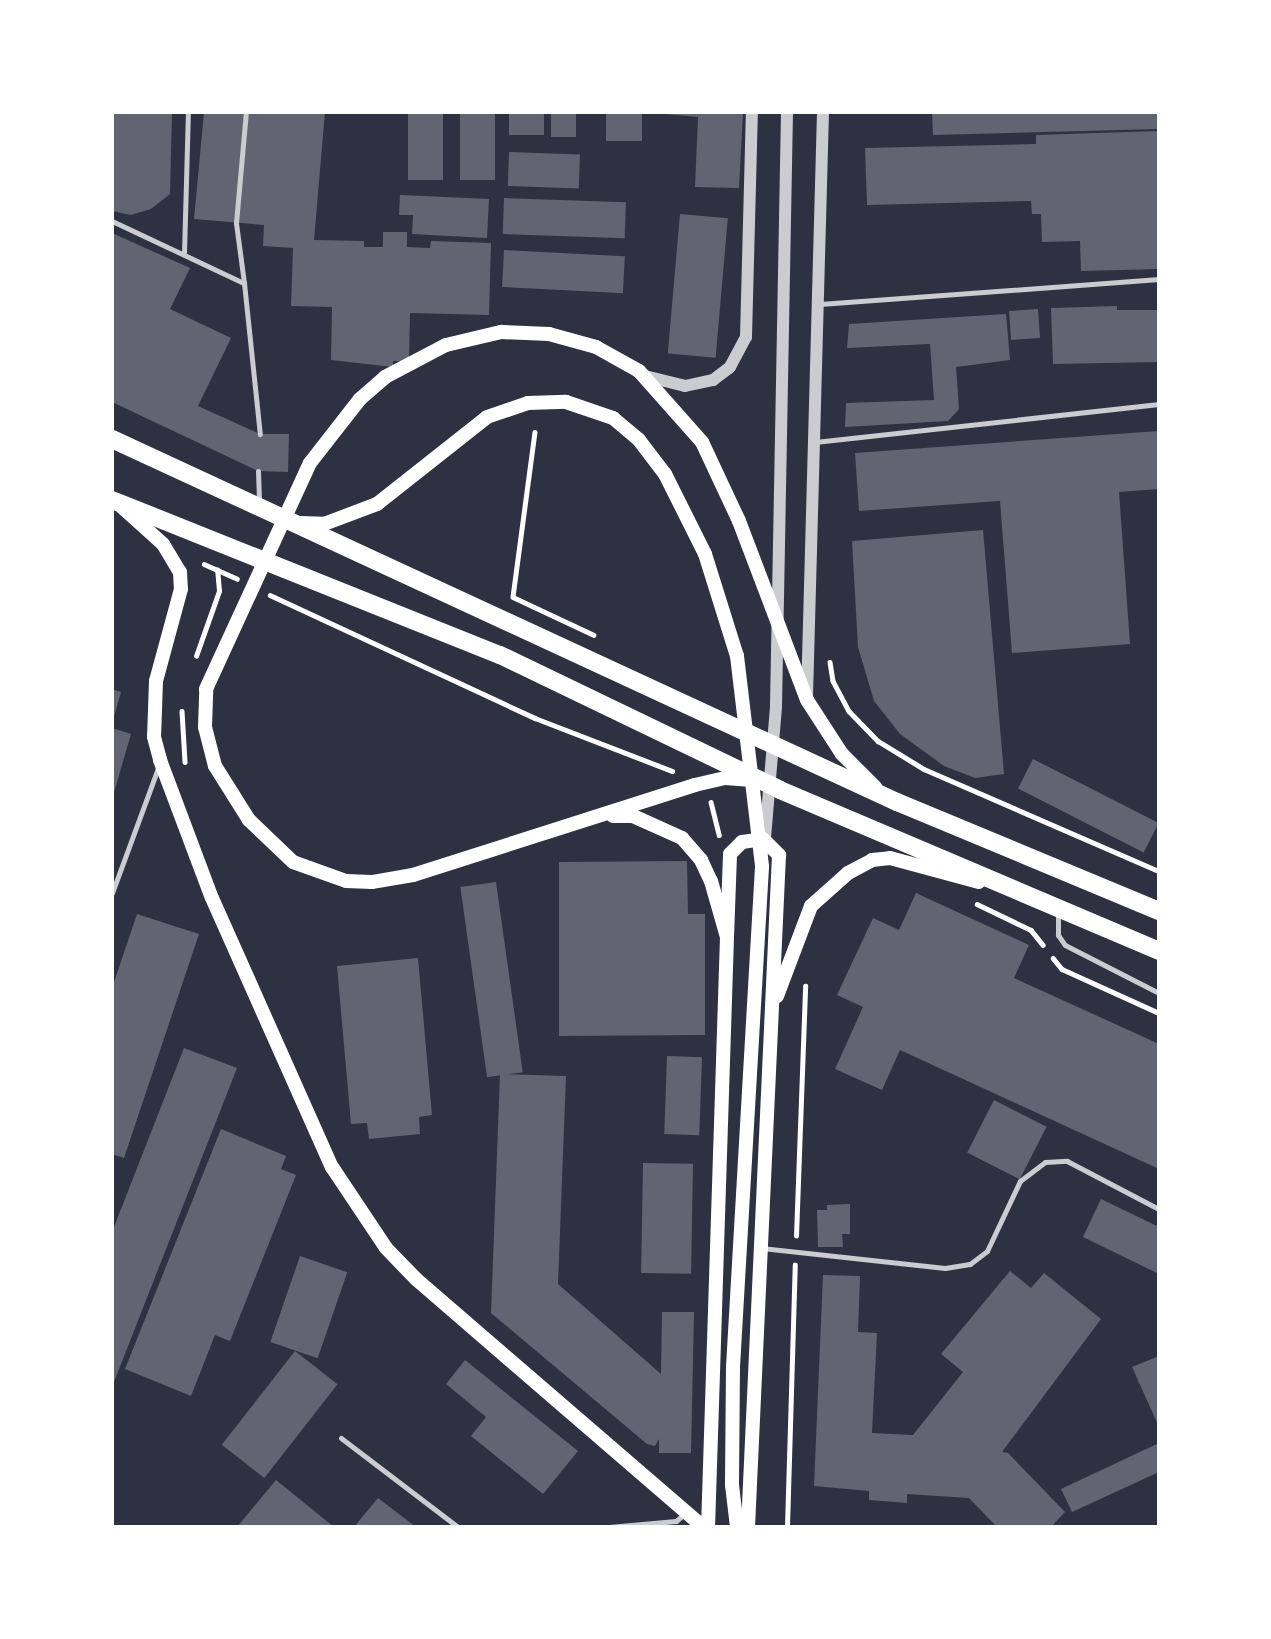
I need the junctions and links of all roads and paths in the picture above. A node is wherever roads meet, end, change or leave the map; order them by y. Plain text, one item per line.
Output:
1 (188, 112) edge
2 (246, 112) edge
3 (752, 112) edge
4 (787, 112) edge
5 (823, 112) edge
6 (112, 221) edge
7 (184, 253) junction
8 (1159, 279) edge
9 (244, 283) junction
10 (820, 304) junction
11 (645, 376) junction
12 (1159, 404) edge
13 (534, 432) dead end
14 (260, 434) dead end
15 (112, 439) edge
16 (815, 442) junction
17 (258, 471) dead end
18 (115, 502) edge
19 (259, 507) junction
20 (281, 517) junction
21 (204, 564) dead end
22 (241, 581) dead end
23 (266, 593) dead end
24 (578, 624) dead end
25 (807, 700) junction
26 (849, 711) dead end
27 (160, 760) junction
28 (677, 773) dead end
29 (780, 790) junction
30 (897, 802) junction
31 (708, 803) dead end
32 (605, 816) junction
33 (720, 841) dead end
34 (762, 867) junction
35 (1159, 870) edge
36 (112, 893) edge
37 (1028, 897) junction
38 (971, 901) dead end
39 (1058, 909) junction
40 (1159, 911) edge
41 (727, 937) junction
42 (1159, 951) edge
43 (808, 972) dead end
44 (1159, 993) edge
45 (772, 1010) junction
46 (1159, 1013) edge
47 (1159, 1209) edge
48 (761, 1248) junction
49 (796, 1251) junction
50 (341, 1438) dead end
51 (686, 1511) junction
52 (458, 1527) edge
53 (609, 1527) edge
54 (706, 1527) edge
55 (737, 1527) edge
56 (748, 1527) edge
57 (787, 1527) edge

1 - 7 lane
2 - 9 lane
3 - 11 street
4 - 34 street
5 - 10 street
6 - 7 lane
7 - 9 lane
8 - 10 lane
9 - 14 lane
10 - 16 street
11 - 25 main road
11 - 32 main road
12 - 16 lane
13 - 24 path
15 - 19 main road
16 - 25 street
17 - 19 lane
18 - 27 main road
18 - 29 main road
19 - 20 main road
20 - 30 main road
20 - 34 main road
21 - 22 path
23 - 28 path
25 - 30 main road
26 - 35 path
27 - 36 lane
27 - 51 main road
29 - 32 main road
29 - 37 main road
30 - 40 main road
31 - 33 path
32 - 41 main road
34 - 55 main road
37 - 39 main road
37 - 45 main road
38 - 46 path
39 - 42 main road
39 - 44 lane
41 - 45 main road
41 - 54 main road
43 - 49 path
45 - 48 main road
47 - 49 lane
48 - 49 lane
48 - 56 main road
49 - 57 path
50 - 52 lane
51 - 53 lane
51 - 54 main road

